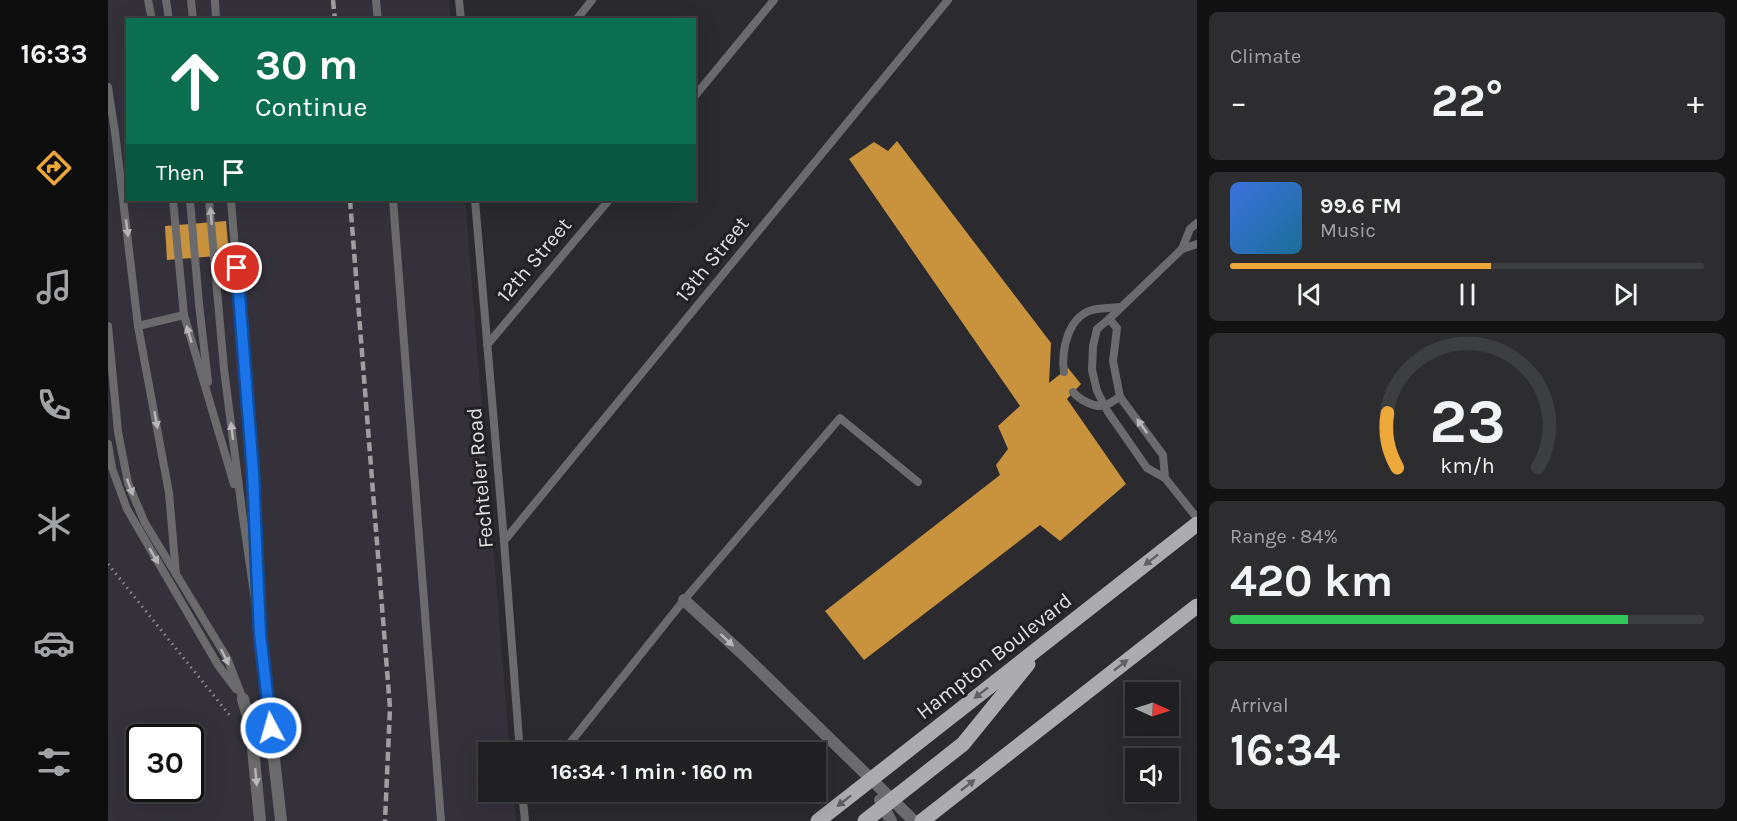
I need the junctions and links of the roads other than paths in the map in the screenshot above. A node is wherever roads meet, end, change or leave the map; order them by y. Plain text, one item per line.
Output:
1 (166, 0) edge
2 (191, 0) edge
3 (215, 0) edge
4 (376, 0) edge
5 (459, 0) edge
6 (592, 0) edge
7 (774, 0) edge
8 (948, 0) edge
9 (149, 2) edge
10 (152, 18) edge
11 (170, 18) edge
12 (193, 18) edge
13 (216, 18) edge
14 (378, 18) edge
15 (461, 18) edge
16 (578, 18) edge
17 (108, 87) edge
18 (696, 95) edge
19 (173, 201) edge
20 (190, 201) edge
21 (209, 201) edge
22 (231, 201) edge
23 (393, 201) edge
24 (475, 201) edge
25 (608, 201) edge
26 (1197, 223) edge
27 (1197, 244) edge
28 (1182, 249) junction
29 (1122, 307) junction
30 (184, 315) junction
31 (1109, 320) junction
32 (108, 326) edge
33 (138, 326) junction
34 (487, 345) junction
35 (1064, 372) dead end
36 (1073, 392) dead end
37 (1120, 397) junction
38 (211, 403) junction
39 (1105, 406) junction
40 (108, 444) edge
41 (1164, 478) junction
42 (918, 482) dead end
43 (242, 511) junction
44 (1197, 518) edge
45 (1197, 524) edge
46 (504, 541) junction
47 (176, 574) junction
48 (684, 600) junction
49 (1197, 606) edge
50 (260, 634) junction
51 (1046, 643) junction
52 (243, 699) junction
53 (519, 742) edge
54 (571, 742) edge
55 (870, 780) junction
56 (523, 802) edge
57 (888, 803) junction
58 (260, 821) edge
59 (281, 821) edge
60 (441, 821) edge
61 (525, 821) edge
62 (818, 821) edge
63 (865, 821) edge
64 (891, 821) edge
65 (914, 821) edge
66 (922, 821) edge

1 - 11 lane
2 - 12 lane
3 - 13 lane
4 - 14 lane
5 - 15 lane
6 - 16 lane
7 - 18 lane
8 - 46 lane, 13th Street
9 - 10 lane
17 -> 33 lane
19 - 30 lane
20 - 38 lane
43 -> 21 lane
22 - 50 lane
23 - 60 lane
24 - 34 lane, Fechteler Road
25 - 34 lane, 12th Street
26 - 28 lane
27 - 28 lane
28 - 29 lane
29 - 31 lane
29 - 35 lane
30 - 33 lane
38 -> 30 lane
31 - 37 lane
31 - 39 lane
32 -> 47 lane
33 -> 47 lane
34 - 46 lane, Fechteler Road
36 - 39 lane
37 - 39 lane
41 -> 37 lane
38 - 43 lane
39 - 41 lane
40 -> 52 lane
41 - 44 lane
42 - 48 lane
43 - 50 lane
45 -> 51 main road, Hampton Boulevard
46 - 53 lane, Fechteler Road
47 -> 52 lane
48 - 54 lane
48 -> 55 street
66 -> 49 main road
50 - 59 street
51 -> 55 main road, Hampton Boulevard
51 - 57 main road
52 -> 58 street
55 - 57 street
55 -> 62 main road, Hampton Boulevard
56 - 61 lane
57 - 63 main road
57 - 64 street
57 - 65 street

